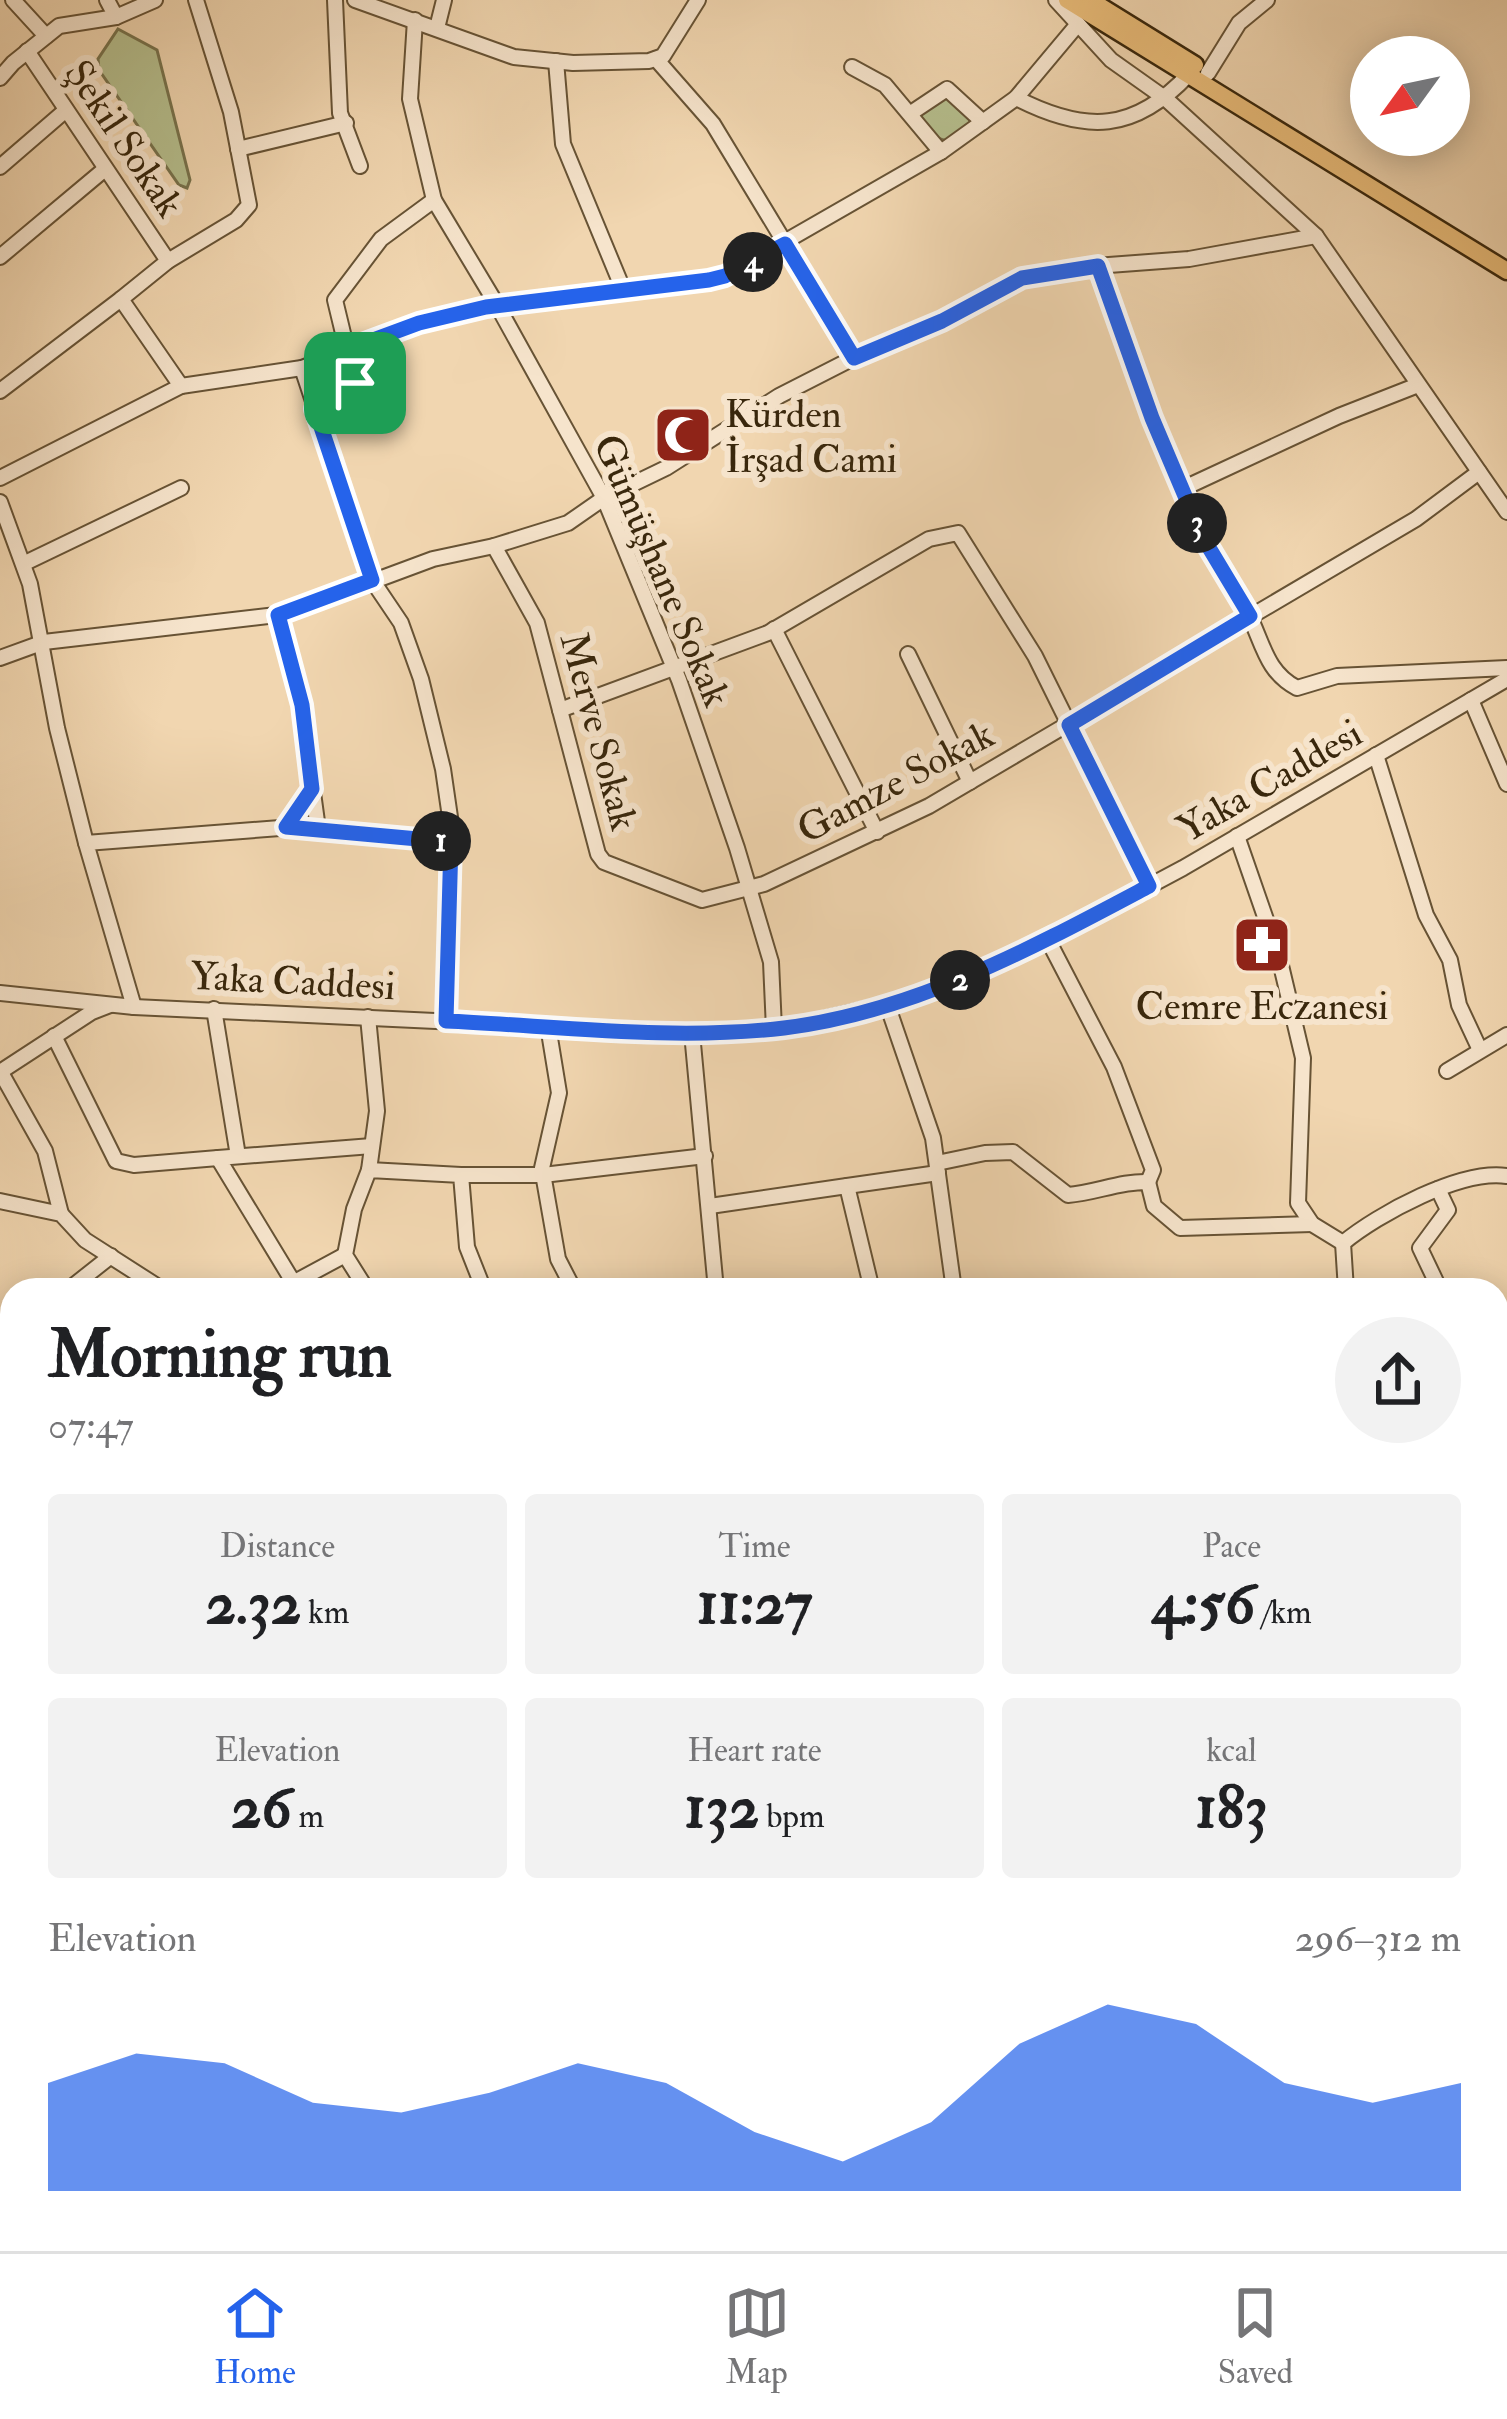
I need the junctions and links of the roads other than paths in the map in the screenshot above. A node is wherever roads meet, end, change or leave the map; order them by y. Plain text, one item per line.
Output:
1 (14, 0) edge
2 (107, 0) edge
3 (154, 0) edge
4 (196, 0) edge
5 (335, 0) edge
6 (355, 0) edge
7 (444, 0) edge
8 (698, 0) edge
9 (1056, 0) edge
10 (1067, 0) edge
11 (1090, 0) edge
12 (1267, 0) edge
13 (116, 17) junction
14 (415, 20) junction
15 (1078, 24) junction
16 (437, 28) junction
17 (46, 36) junction
18 (27, 51) junction
19 (656, 59) junction
20 (556, 61) junction
21 (852, 67) dead end
22 (1208, 73) junction
23 (1189, 74) junction
24 (0, 78) edge
25 (1016, 98) junction
26 (1166, 99) junction
27 (66, 110) junction
28 (911, 113) junction
29 (983, 122) junction
30 (346, 123) junction
31 (238, 149) junction
32 (941, 152) junction
33 (360, 166) dead end
34 (0, 167) edge
35 (105, 169) junction
36 (434, 200) junction
37 (1316, 236) junction
38 (785, 244) junction
39 (0, 256) edge
40 (1507, 257) edge
41 (168, 262) junction
42 (1098, 266) junction
43 (1507, 271) edge
44 (623, 289) junction
45 (122, 299) junction
46 (497, 305) junction
47 (346, 350) junction
48 (854, 358) junction
49 (302, 368) junction
50 (1418, 385) junction
51 (181, 386) junction
52 (0, 391) edge
53 (315, 409) junction
54 (1479, 472) junction
55 (0, 478) edge
56 (182, 488) dead end
57 (1183, 489) junction
58 (604, 498) junction
59 (0, 502) edge
60 (1507, 512) edge
61 (494, 546) junction
62 (25, 563) junction
63 (372, 580) junction
64 (278, 615) junction
65 (1250, 616) junction
66 (774, 629) junction
67 (44, 642) junction
68 (908, 654) dead end
69 (0, 658) edge
70 (674, 668) junction
71 (1507, 668) edge
72 (1507, 679) edge
73 (1471, 700) junction
74 (560, 710) junction
75 (1069, 725) junction
76 (1376, 755) junction
77 (970, 782) junction
78 (1507, 784) edge
79 (312, 789) junction
80 (286, 827) junction
81 (318, 829) junction
82 (877, 832) junction
83 (1237, 836) junction
84 (451, 842) junction
85 (86, 843) junction
86 (1149, 886) junction
87 (749, 889) junction
88 (1048, 940) junction
89 (0, 993) edge
90 (63, 999) junction
91 (115, 1003) junction
92 (887, 1004) junction
93 (134, 1007) junction
94 (214, 1009) junction
95 (368, 1017) junction
96 (446, 1021) junction
97 (548, 1026) junction
98 (774, 1029) junction
99 (59, 1033) junction
100 (692, 1033) junction
101 (1507, 1035) edge
102 (1480, 1050) junction
103 (0, 1071) edge
104 (1447, 1071) dead end
105 (372, 1146) junction
106 (238, 1156) junction
107 (705, 1156) junction
108 (218, 1158) junction
109 (938, 1168) junction
110 (369, 1170) junction
111 (543, 1174) junction
112 (461, 1175) junction
113 (1507, 1176) edge
114 (1148, 1183) junction
115 (848, 1186) junction
116 (1438, 1189) junction
117 (0, 1201) edge
118 (710, 1206) junction
119 (61, 1214) junction
120 (1312, 1224) junction
121 (1343, 1243) junction
122 (345, 1255) junction
123 (111, 1256) junction
124 (83, 1278) edge
125 (145, 1278) edge
126 (282, 1278) edge
127 (300, 1278) edge
128 (359, 1278) edge
129 (479, 1278) edge
130 (568, 1278) edge
131 (715, 1278) edge
132 (869, 1278) edge
133 (952, 1278) edge
134 (1345, 1278) edge
135 (1434, 1278) edge

1 - 17 street
2 - 13 street
3 - 13 street
4 - 31 street
5 - 30 street
6 - 14 street
7 - 16 street
8 - 19 street
9 - 15 street
10 - 23 main road
11 - 22 main road
12 - 22 street
13 - 17 street
14 - 16 street
14 - 36 street, Gümüşhane Sokak
15 - 25 street
15 - 26 street
16 - 20 street
17 - 18 street
18 - 24 street
18 - 27 street, Şekil Sokak
19 - 20 street
19 - 38 street
20 - 44 street
21 - 28 street
22 - 40 main road
23 - 26 street
23 - 43 main road
25 - 26 street
25 - 29 street
26 - 37 street
27 - 34 street
27 - 35 street, Şekil Sokak
28 - 29 street
28 - 32 street
29 - 32 street
30 - 31 street
30 - 33 street
31 - 41 street
32 - 38 street
35 - 39 street
35 - 41 street, Şekil Sokak
36 - 46 street, Gümüşhane Sokak
36 - 47 street
37 - 42 street
37 - 50 street
38 - 44 street
38 - 48 street
41 - 45 street
42 - 48 street
42 - 57 street
44 - 46 street
45 - 51 street
45 - 52 street
46 - 47 street
46 - 58 street, Gümüşhane Sokak
47 - 49 street
47 - 53 street
48 - 58 street
49 - 51 street
49 - 53 street
50 - 54 street
50 - 57 street
51 - 55 street
53 - 63 street
54 - 60 street
54 - 65 street, Gamze Sokak
56 - 62 street
57 - 65 street
58 - 61 street
58 - 70 street, Gümüşhane Sokak
59 - 62 street
61 - 63 street
61 - 74 street, Merve Sokak
62 - 67 street
63 - 64 street
63 - 84 street
64 - 67 street
64 - 79 street
65 - 71 street
65 - 75 street, Gamze Sokak
66 - 70 street
66 - 75 street
66 - 82 street
67 - 69 street
67 - 85 street
68 - 77 street
70 - 74 street
70 - 87 street, Gümüşhane Sokak
72 - 73 street, Yaka Caddesi
73 - 76 street, Yaka Caddesi
73 - 78 street
74 - 87 street, Merve Sokak
75 - 77 street, Gamze Sokak
75 - 86 street
76 - 83 street, Yaka Caddesi
76 - 102 street
77 - 82 street, Gamze Sokak
79 - 80 street
79 - 81 street
80 - 81 street
80 - 85 street
81 - 84 street
82 - 87 street, Gamze Sokak
83 - 86 street, Yaka Caddesi
83 - 120 street
84 - 96 street
85 - 93 street
86 - 88 street, Yaka Caddesi
87 - 98 street, Gümüşhane Sokak
88 - 92 street, Yaka Caddesi
88 - 114 street
89 - 90 street, Yaka Caddesi
90 - 91 street, Yaka Caddesi
90 - 99 street
91 - 93 street, Yaka Caddesi
91 - 99 street
92 - 98 street, Yaka Caddesi
92 - 109 street
93 - 94 street, Yaka Caddesi
94 - 95 street, Yaka Caddesi
94 - 106 street
95 - 96 street, Yaka Caddesi
95 - 105 street
96 - 97 street, Yaka Caddesi
97 - 100 street, Yaka Caddesi
97 - 111 street
98 - 100 street, Yaka Caddesi
99 - 103 street
99 - 108 street
100 - 107 street
101 - 102 street
102 - 104 street
103 - 119 street
105 - 106 street
105 - 110 street
106 - 108 street
107 - 111 street
107 - 118 street
108 - 126 street
109 - 114 street
109 - 115 street
109 - 133 street
110 - 112 street
110 - 122 street
111 - 112 street
111 - 130 street
112 - 129 street
113 - 116 street
114 - 120 street
115 - 118 street
115 - 132 street
116 - 121 street
116 - 135 street
117 - 119 street
118 - 131 street
119 - 123 street
120 - 121 street
121 - 134 street
122 - 127 street
122 - 128 street
123 - 124 street
123 - 125 street

